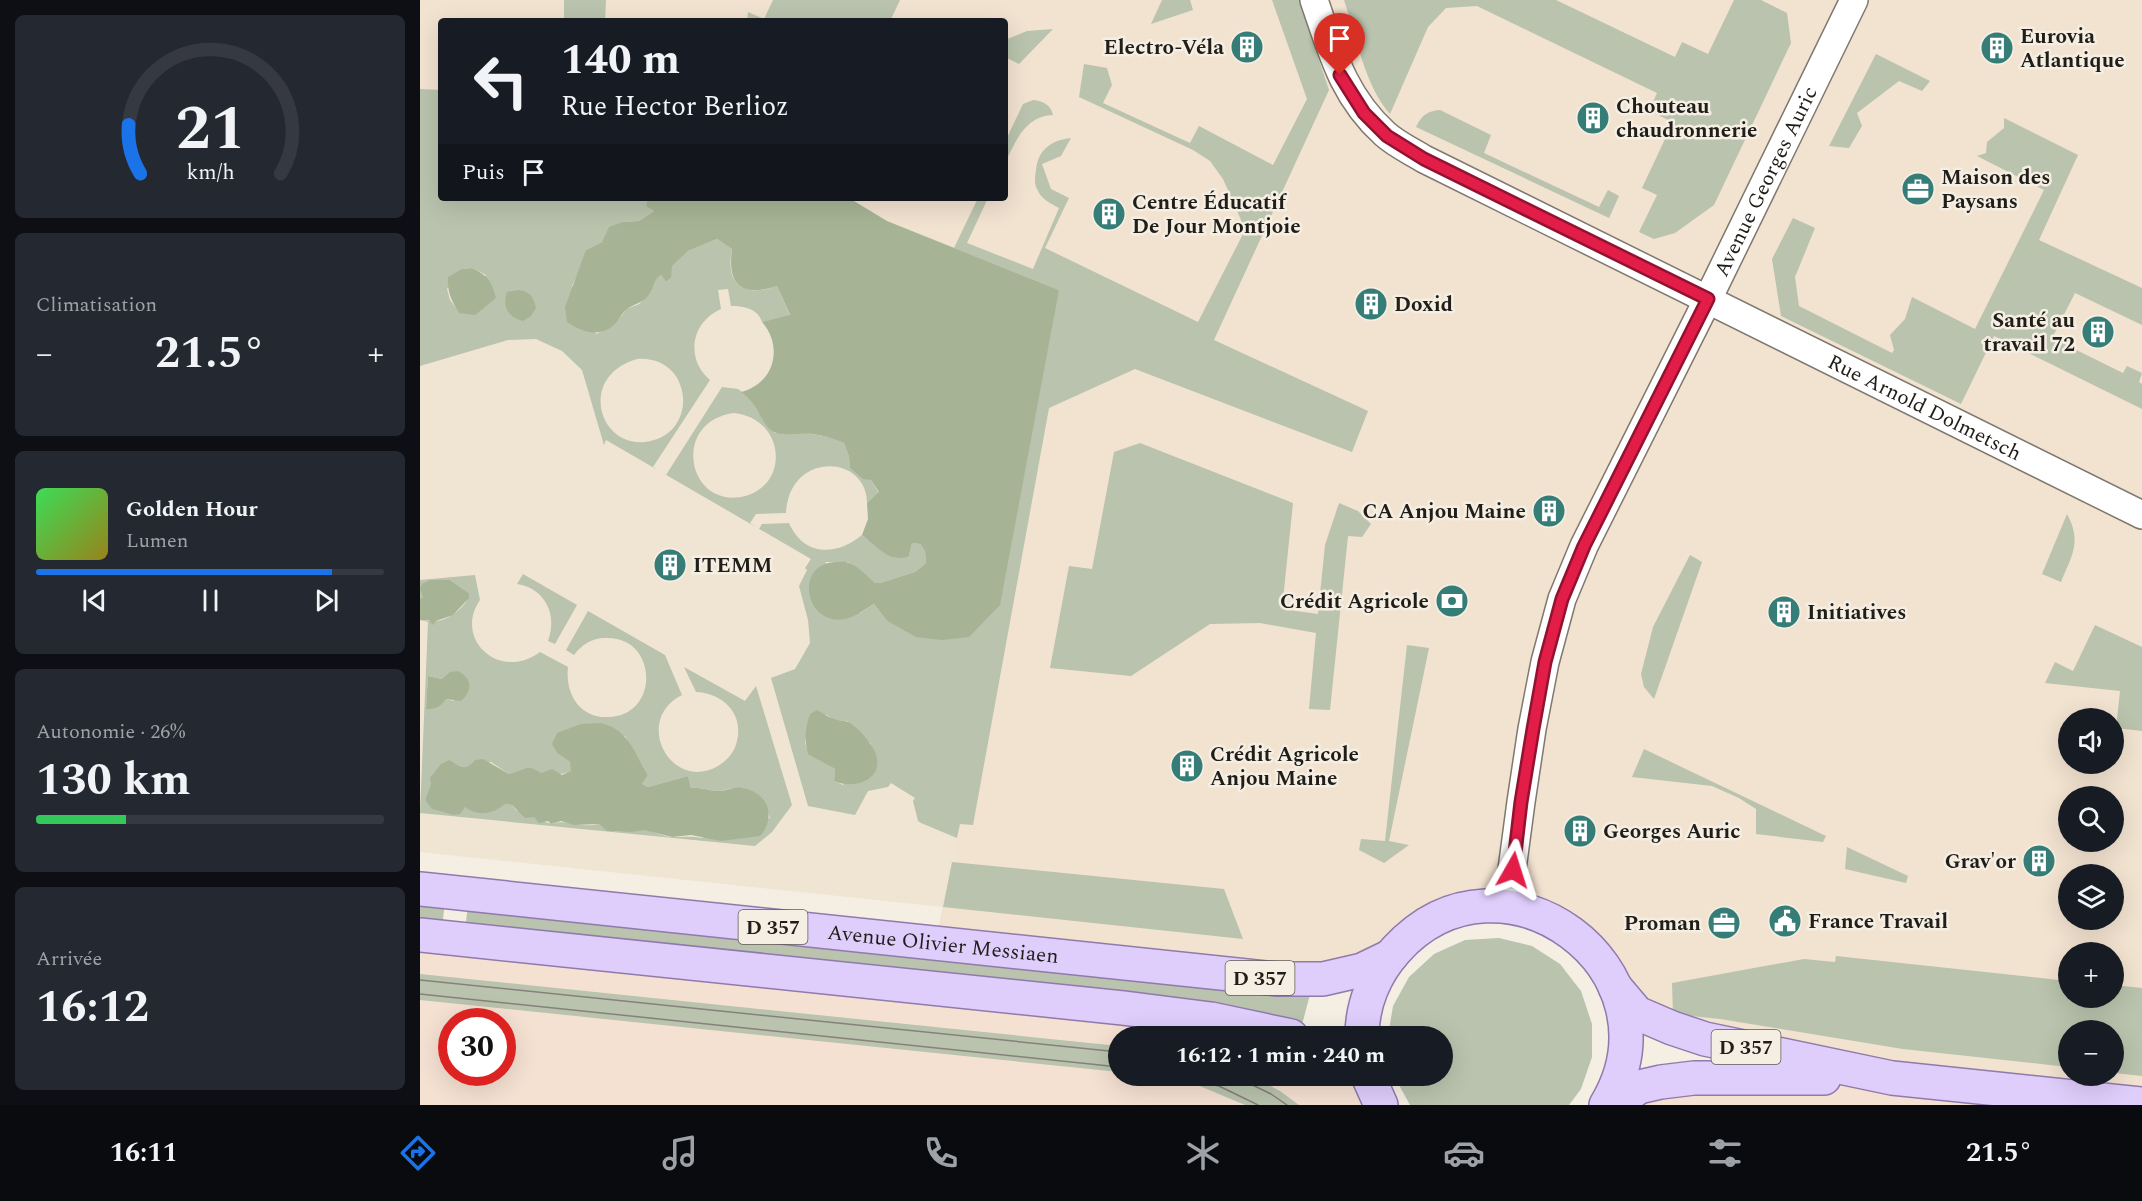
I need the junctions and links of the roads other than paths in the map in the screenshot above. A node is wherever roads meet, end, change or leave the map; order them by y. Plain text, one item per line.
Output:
1 (1314, 0) edge
2 (1854, 0) edge
3 (1708, 299) junction
4 (2142, 515) edge
5 (420, 890) edge
6 (1507, 907) junction
7 (420, 935) edge
8 (1391, 956) junction
9 (1615, 987) junction
10 (1247, 1026) edge
11 (1363, 1026) edge
12 (1892, 1078) junction
13 (1372, 1086) edge
14 (2142, 1104) edge
15 (1381, 1105) edge
16 (1606, 1105) edge
17 (1613, 1105) edge

1 - 3 street, Rue Arnold Dolmetsch
2 - 3 street, Avenue Georges Auric
3 - 4 street, Rue Arnold Dolmetsch
3 - 6 street, Avenue Georges Auric
5 - 8 main road, Avenue Olivier Messiaen / D 357
6 - 8 main road
6 - 9 main road
7 - 10 main road, D 357
8 - 11 main road
9 - 12 main road, D 357
9 - 16 main road
12 - 14 main road, D 357
12 - 17 main road, D 357
13 - 15 main road

